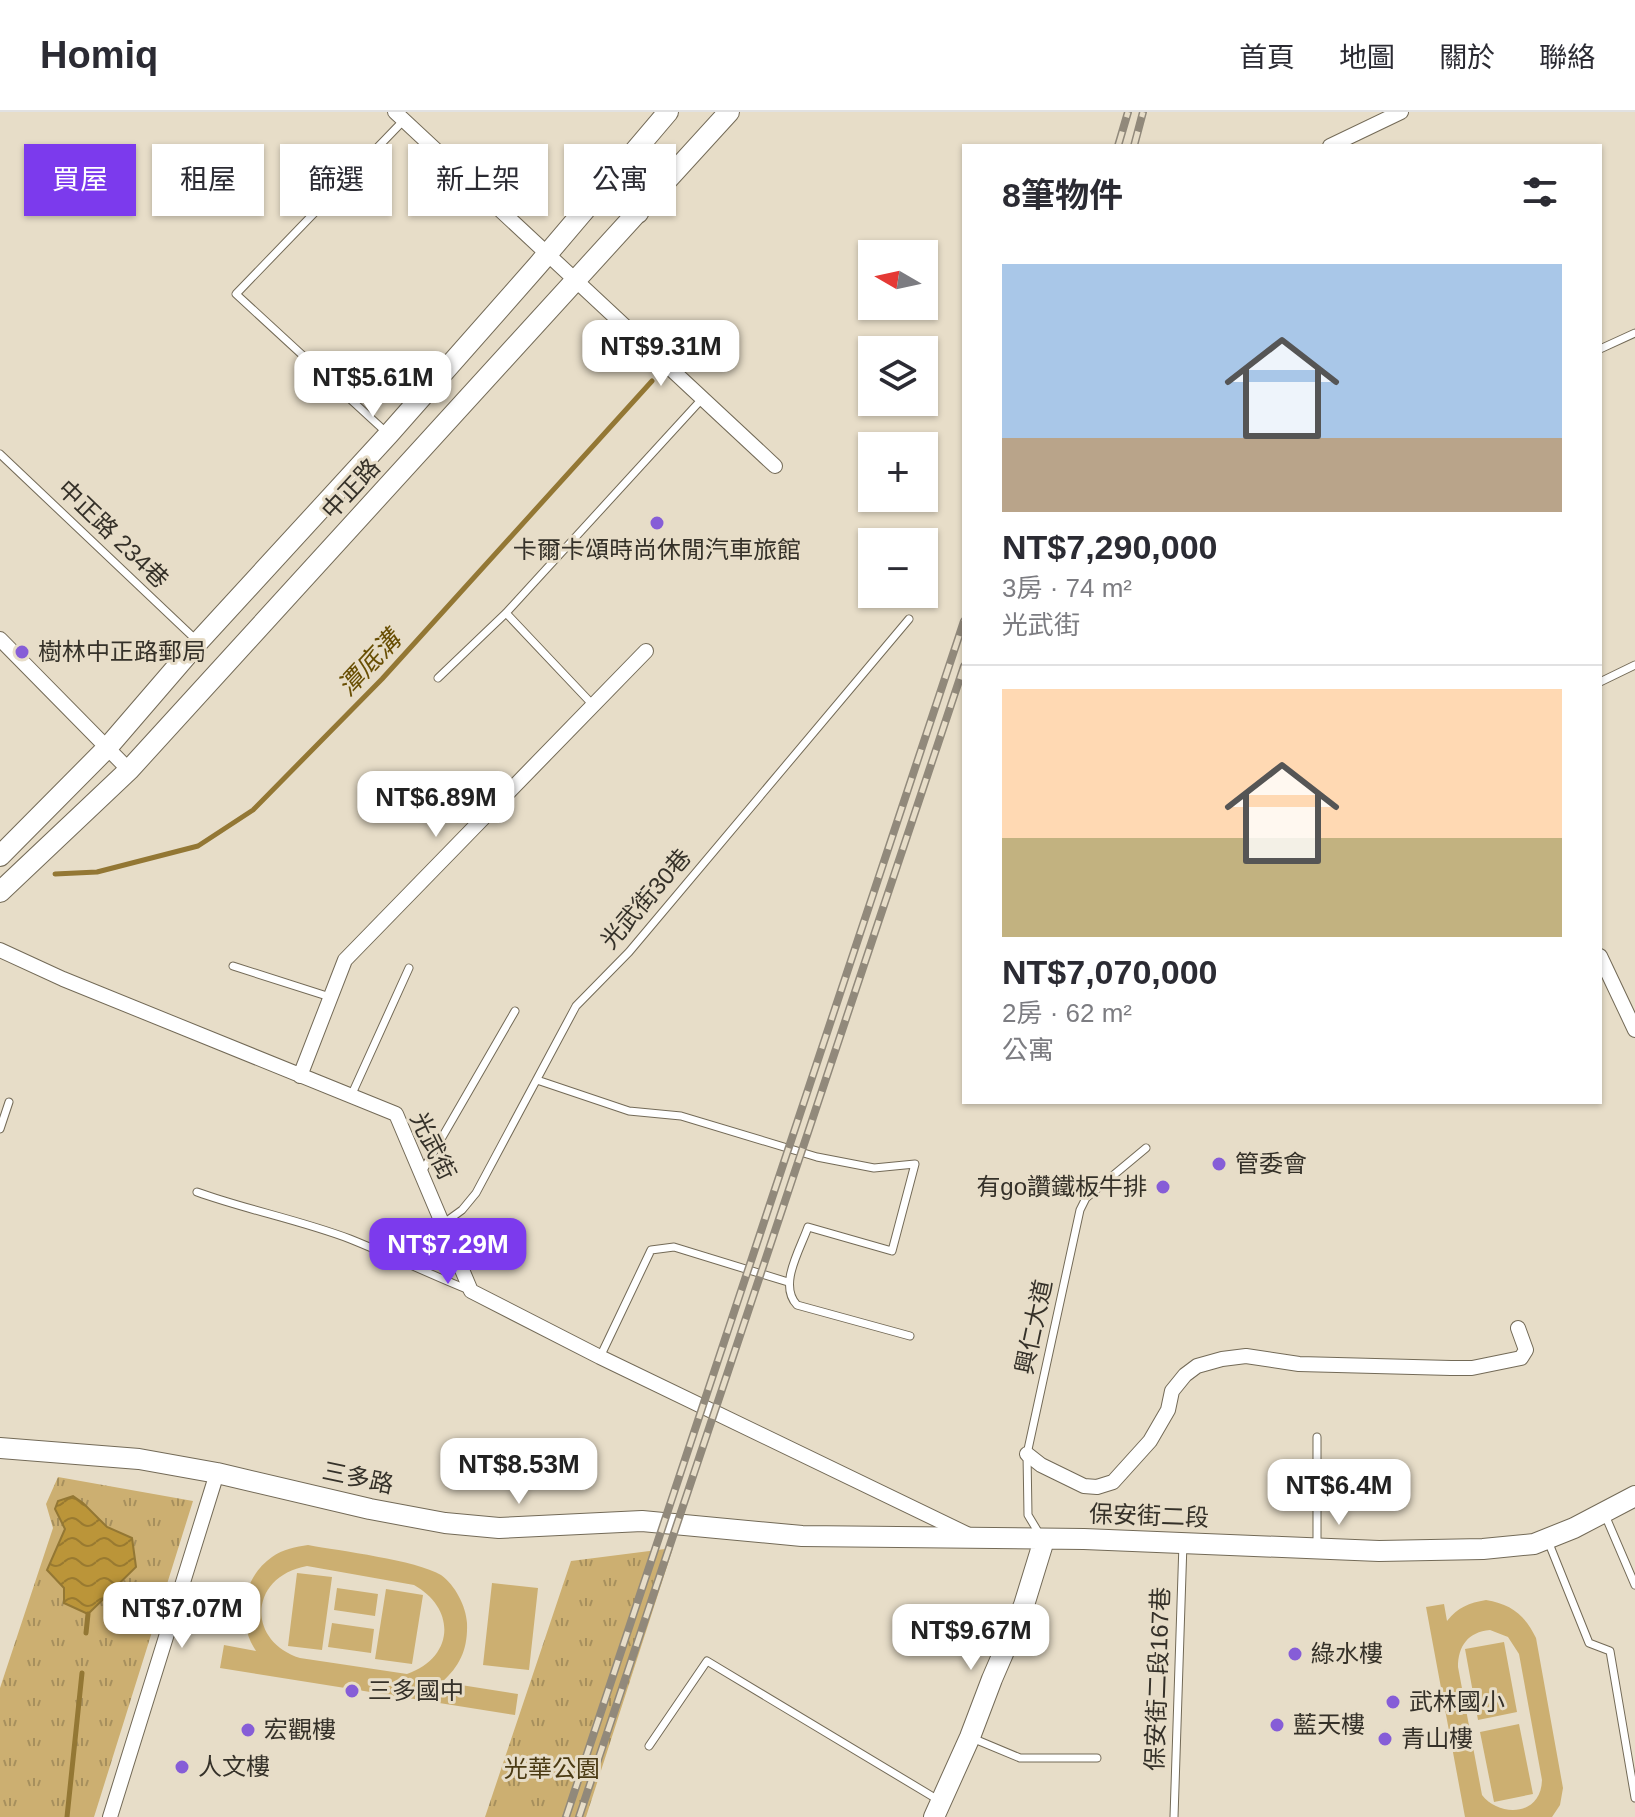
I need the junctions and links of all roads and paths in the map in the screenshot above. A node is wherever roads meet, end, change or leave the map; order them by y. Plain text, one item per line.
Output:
1 (668, 112) edge
2 (729, 112) edge
3 (1401, 112) edge
4 (399, 116) edge
5 (641, 144) edge
6 (1334, 144) edge
7 (676, 171) edge
8 (580, 216) edge
9 (635, 216) edge
10 (547, 255) junction
11 (575, 281) junction
12 (1635, 333) edge
13 (1602, 348) edge
14 (701, 400) junction
15 (389, 434) junction
16 (0, 454) edge
17 (775, 466) dead end
18 (506, 613) junction
19 (909, 619) dead end
20 (0, 639) edge
21 (200, 640) junction
22 (646, 651) dead end
23 (1635, 665) edge
24 (438, 678) dead end
25 (1602, 681) edge
26 (593, 705) junction
27 (107, 748) junction
28 (129, 770) junction
29 (2, 851) edge
30 (0, 892) edge
31 (0, 950) edge
32 (1602, 959) edge
33 (233, 966) dead end
34 (409, 968) dead end
35 (330, 997) junction
36 (1629, 1003) edge
37 (515, 1011) dead end
38 (1635, 1030) edge
39 (300, 1076) junction
40 (537, 1080) junction
41 (351, 1096) junction
42 (9, 1102) dead end
43 (0, 1129) edge
44 (1146, 1148) dead end
45 (422, 1172) junction
46 (197, 1192) dead end
47 (444, 1223) junction
48 (788, 1282) junction
49 (471, 1291) junction
50 (1518, 1328) dead end
51 (910, 1336) dead end
52 (600, 1357) junction
53 (1317, 1437) dead end
54 (0, 1448) edge
55 (1027, 1454) junction
56 (217, 1473) junction
57 (1635, 1496) edge
58 (1604, 1513) junction
59 (1547, 1539) junction
60 (977, 1540) junction
61 (1044, 1540) junction
62 (1183, 1543) junction
63 (1317, 1548) junction
64 (1635, 1585) edge
65 (970, 1737) junction
66 (649, 1746) dead end
67 (1097, 1758) dead end
68 (1635, 1798) edge
69 (937, 1809) edge
70 (110, 1817) edge
71 (1174, 1817) edge

1 - 5 main road, 中正路
2 - 7 main road, 中正路
3 - 6 street
4 - 10 street
4 - 15 lane
8 - 10 main road, 中正路
9 - 11 main road, 中正路
10 - 11 street
10 - 15 main road, 中正路
11 - 14 street
11 - 28 main road, 中正路
12 - 13 lane
14 - 17 street
14 - 18 lane
15 - 21 main road, 中正路
16 - 21 lane, 中正路 234巷
18 - 24 lane
18 - 26 lane
19 - 40 lane, 光武街30巷
20 - 27 street
21 - 27 main road, 中正路
22 - 26 street
23 - 25 lane
26 - 35 street
27 - 28 street
27 - 29 main road, 中正路
28 - 30 main road, 中正路
31 - 39 street, 光武街
32 - 36 street
33 - 35 lane
34 - 41 lane
35 - 39 street
36 - 38 street
37 - 45 lane
39 - 41 street, 光武街
40 - 47 lane, 光武街30巷
40 - 48 lane
41 - 45 street, 光武街
42 - 43 lane
44 - 55 lane, 興仁大道
45 - 47 street, 光武街
46 - 49 lane
47 - 49 street, 光武街
48 - 51 lane
48 - 52 lane
49 - 52 street
50 - 55 street
52 - 60 street
53 - 63 lane
54 - 56 main road, 三多路
55 - 61 lane, 興仁大道
56 - 60 main road, 三多路
56 - 70 street
57 - 58 main road, 保安街二段
58 - 59 main road, 保安街二段
58 - 64 lane
59 - 63 main road, 保安街二段
59 - 68 lane
60 - 61 main road, 三多路
61 - 62 main road, 保安街二段
61 - 65 main road
62 - 63 main road, 保安街二段
62 - 71 lane, 保安街二段167巷
65 - 67 lane
65 - 69 main road
66 - 69 lane

